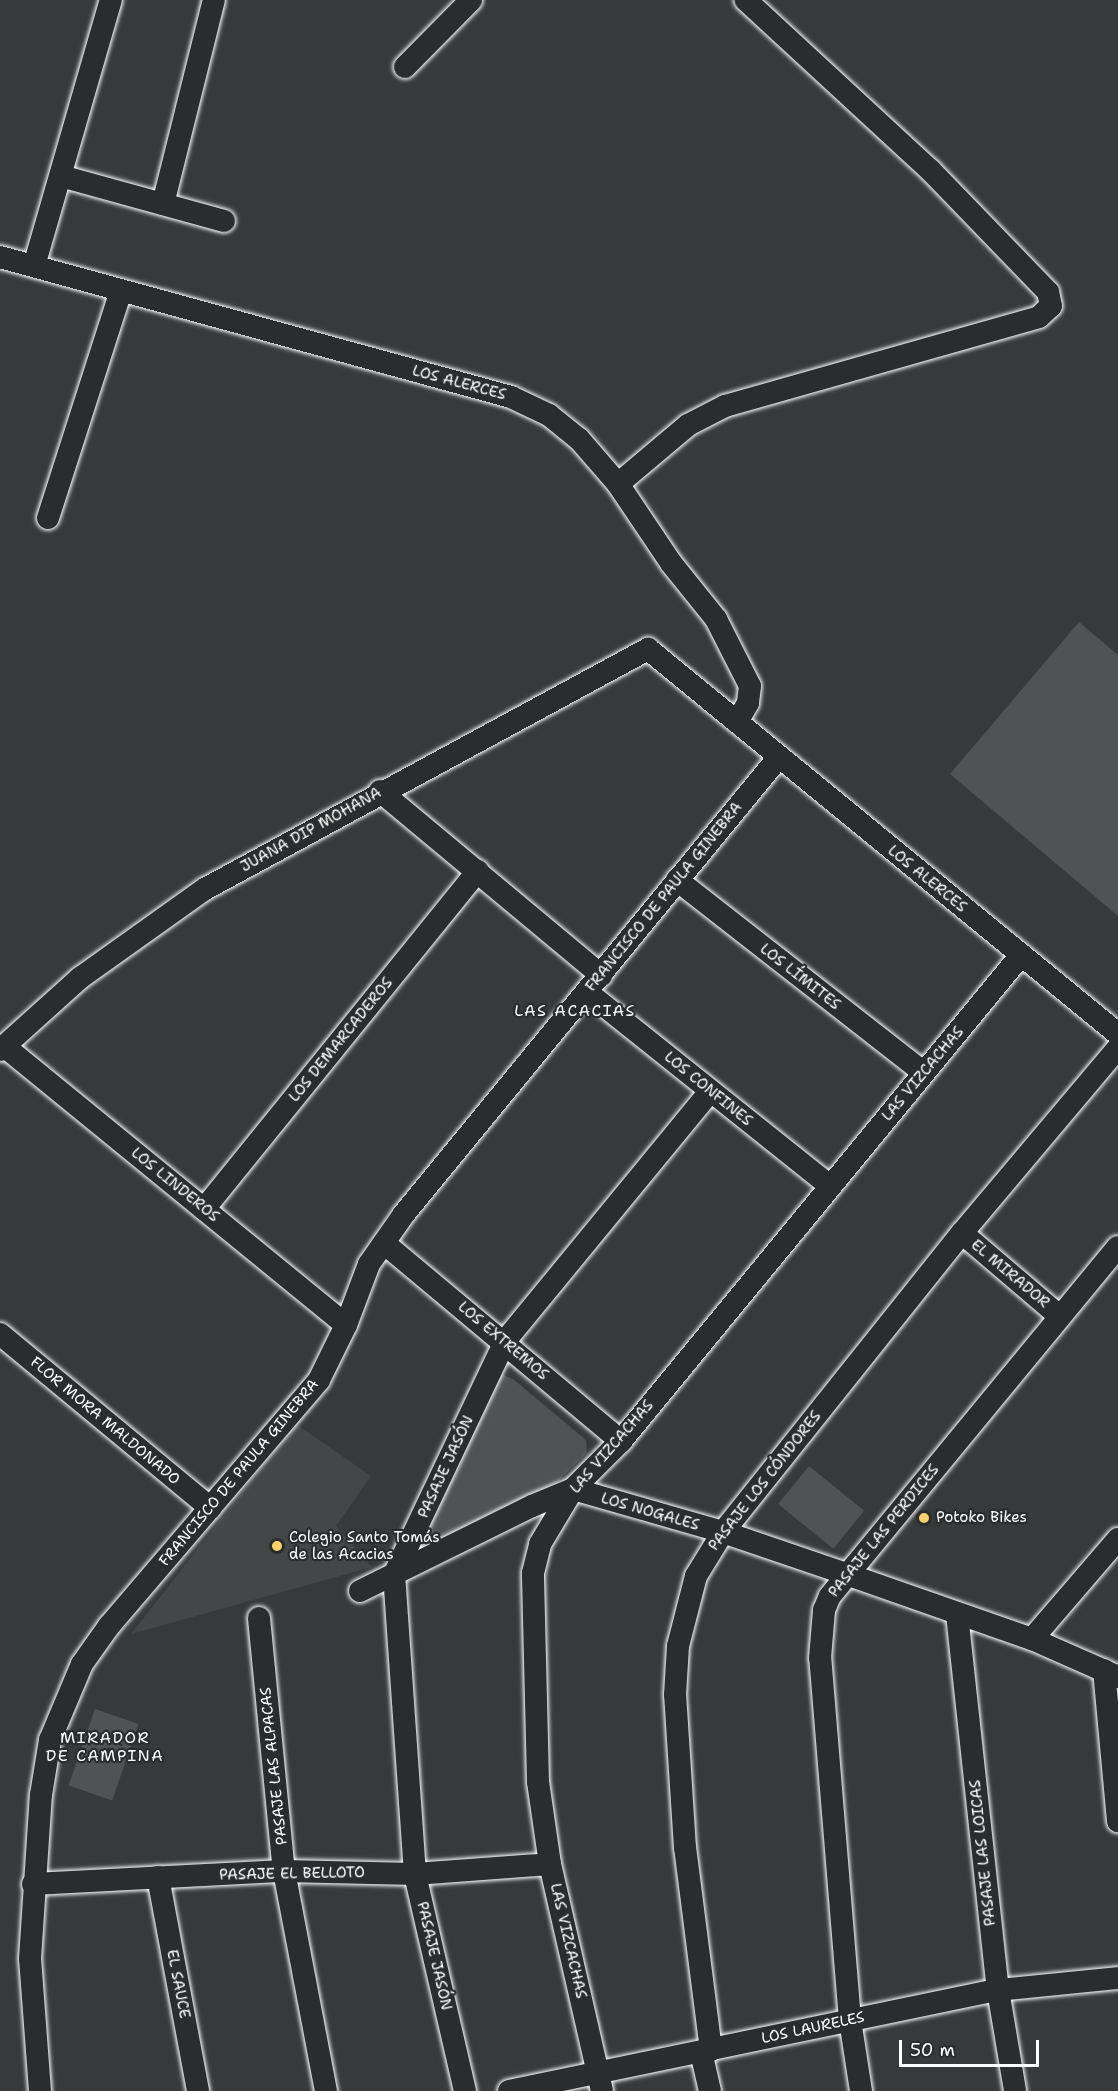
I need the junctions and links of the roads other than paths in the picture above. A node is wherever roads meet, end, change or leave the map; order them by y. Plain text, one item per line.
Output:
1 (111, 0) edge
2 (214, 0) edge
3 (471, 0) edge
4 (746, 0) edge
5 (405, 67) dead end
6 (61, 176) junction
7 (163, 204) junction
8 (224, 221) dead end
9 (0, 256) edge
10 (34, 266) junction
11 (121, 290) junction
12 (618, 484) junction
13 (48, 518) dead end
14 (648, 649) joint
15 (737, 722) junction
16 (778, 758) junction
17 (380, 791) junction
18 (478, 871) junction
19 (677, 880) junction
20 (1021, 955) junction
21 (594, 984) junction
22 (1118, 1034) edge
23 (2, 1048) edge
24 (1118, 1048) edge
25 (924, 1073) junction
26 (710, 1091) junction
27 (830, 1186) junction
28 (204, 1209) junction
29 (962, 1233) junction
30 (384, 1243) junction
31 (1118, 1246) edge
32 (1058, 1315) junction
33 (346, 1325) junction
34 (0, 1334) edge
35 (505, 1341) junction
36 (621, 1441) junction
37 (573, 1489) junction
38 (210, 1508) junction
39 (723, 1533) junction
40 (1118, 1539) edge
41 (394, 1575) junction
42 (849, 1575) junction
43 (360, 1591) dead end
44 (957, 1614) junction
45 (259, 1618) dead end
46 (1032, 1639) junction
47 (1111, 1673) edge
48 (1118, 1821) edge
49 (550, 1864) junction
50 (284, 1871) junction
51 (415, 1874) junction
52 (158, 1877) junction
53 (33, 1884) junction
54 (1118, 1978) edge
55 (998, 1990) junction
56 (850, 2020) junction
57 (706, 2051) junction
58 (600, 2082) edge
59 (40, 2091) edge
60 (198, 2091) edge
61 (326, 2091) edge
62 (465, 2091) edge
63 (510, 2091) edge
64 (710, 2091) edge
65 (861, 2091) edge
66 (1015, 2091) edge

1 - 6 street
2 - 7 street
3 - 5 street
4 - 12 street
6 - 7 street
6 - 10 street
7 - 8 street
9 - 10 street, LOS ALERCES
10 - 11 street, LOS ALERCES
11 - 12 street, LOS ALERCES
11 - 13 street
12 - 15 street, LOS ALERCES
14 - 15 street, LOS ALERCES
14 - 17 street, JUANA DIP MOHANA
15 - 16 street, LOS ALERCES
16 - 19 street, FRANCISCO DE PAULA GINEBRA
16 - 20 street, LOS ALERCES
17 - 18 street, LOS CONFINES
17 - 23 street, JUANA DIP MOHANA
18 - 21 street, LOS CONFINES
18 - 28 street, LOS DEMARCADEROS
19 - 21 street, FRANCISCO DE PAULA GINEBRA
19 - 25 street, LOS LÍMITES
20 - 22 street, LOS ALERCES
20 - 25 street, LAS VIZCACHAS
21 - 26 street, LOS CONFINES
21 - 30 street, FRANCISCO DE PAULA GINEBRA
23 - 28 street, LOS LINDEROS
24 - 29 street, PASAJE LOS CÓNDORES
25 - 27 street, LAS VIZCACHAS
26 - 27 street, LOS CONFINES
26 - 35 street, PASAJE JASÓN
27 - 36 street, LAS VIZCACHAS
28 - 33 street, LOS LINDEROS
29 - 32 street, EL MIRADOR
29 - 39 street, PASAJE LOS CÓNDORES
30 - 33 street, FRANCISCO DE PAULA GINEBRA
30 - 35 street, LOS EXTREMOS
31 - 32 street, PASAJE LAS PERDICES
32 - 42 street, PASAJE LAS PERDICES
33 - 38 street, FRANCISCO DE PAULA GINEBRA
34 - 38 street, FLOR MORA MALDONADO
35 - 36 street, LOS EXTREMOS
35 - 41 street, PASAJE JASÓN
36 - 37 street, LAS VIZCACHAS
37 - 39 street, LOS NOGALES
37 - 41 street
37 - 49 street, LAS VIZCACHAS
38 - 53 street, FRANCISCO DE PAULA GINEBRA
39 - 42 street, LOS NOGALES
39 - 57 street, PASAJE LOS CÓNDORES
40 - 46 street
41 - 43 street
41 - 51 street, PASAJE JASÓN
42 - 44 street, LOS NOGALES
42 - 56 street, PASAJE LAS PERDICES
44 - 46 street, LOS NOGALES
44 - 55 street, PASAJE LAS LOICAS
45 - 50 street, PASAJE LAS ALPACAS
46 - 47 street, LOS NOGALES
47 - 48 street
49 - 51 street, PASAJE EL BELLOTO
49 - 58 street, LAS VIZCACHAS
50 - 51 street, PASAJE EL BELLOTO
50 - 52 street, PASAJE EL BELLOTO
50 - 61 street, PASAJE LAS ALPACAS
51 - 62 street, PASAJE JASÓN
52 - 53 street, PASAJE EL BELLOTO
52 - 60 street, EL SAUCE
53 - 59 street, FRANCISCO DE PAULA GINEBRA
54 - 55 street, LOS LAURELES
55 - 56 street, LOS LAURELES
55 - 66 street, PASAJE LAS LOICAS
56 - 57 street, LOS LAURELES
56 - 65 street, PASAJE LAS PERDICES
57 - 58 street, LOS LAURELES
57 - 64 street, PASAJE LOS CÓNDORES
58 - 63 street, LOS LAURELES

